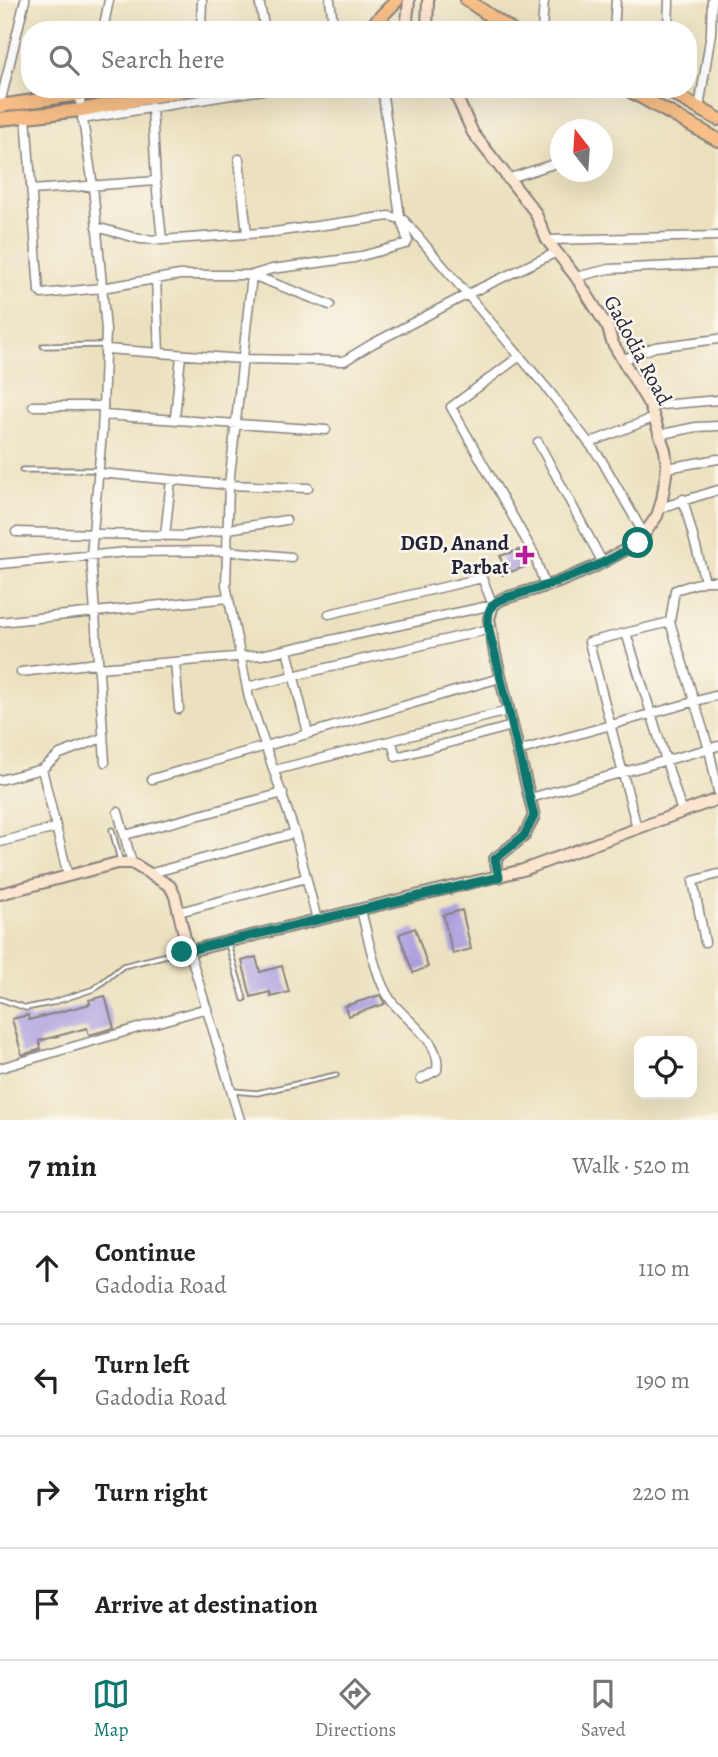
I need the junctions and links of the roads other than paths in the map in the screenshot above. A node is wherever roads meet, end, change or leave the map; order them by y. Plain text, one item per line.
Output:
1 (25, 0) edge
2 (109, 0) edge
3 (202, 0) edge
4 (259, 0) edge
5 (330, 0) edge
6 (397, 0) edge
7 (409, 0) edge
8 (428, 0) edge
9 (467, 0) edge
10 (544, 0) edge
11 (616, 0) edge
12 (669, 0) edge
13 (712, 0) edge
14 (105, 21) edge
15 (201, 21) edge
16 (263, 21) edge
17 (333, 21) edge
18 (377, 21) edge
19 (407, 21) edge
20 (427, 21) edge
21 (498, 21) edge
22 (543, 21) edge
23 (615, 21) edge
24 (668, 21) edge
25 (47, 98) edge
26 (85, 98) edge
27 (152, 98) edge
28 (210, 98) edge
29 (383, 98) edge
30 (457, 98) edge
31 (643, 98) edge
32 (681, 98) edge
33 (0, 105) edge
34 (152, 107) junction
35 (699, 108) junction
36 (81, 114) junction
37 (26, 116) junction
38 (0, 119) edge
39 (718, 120) edge
40 (718, 140) edge
41 (239, 159) dead end
42 (550, 165) edge
43 (507, 179) junction
44 (156, 181) junction
45 (93, 186) junction
46 (32, 190) junction
47 (400, 217) junction
48 (96, 227) junction
49 (247, 234) junction
50 (718, 236) edge
51 (162, 240) junction
52 (547, 240) junction
53 (557, 252) junction
54 (718, 264) edge
55 (252, 275) junction
56 (576, 277) junction
57 (156, 279) junction
58 (101, 288) junction
59 (468, 294) junction
60 (330, 305) dead end
61 (718, 339) edge
62 (43, 346) dead end
63 (106, 347) junction
64 (159, 353) junction
65 (181, 355) junction
66 (520, 356) junction
67 (242, 359) junction
68 (622, 360) junction
69 (718, 400) edge
70 (33, 406) dead end
71 (650, 406) junction
72 (103, 410) junction
73 (175, 418) junction
74 (653, 418) junction
75 (236, 423) junction
76 (718, 426) edge
77 (326, 429) dead end
78 (658, 435) junction
79 (538, 442) dead end
80 (589, 443) junction
81 (718, 459) edge
82 (667, 468) junction
83 (22, 470) dead end
84 (99, 472) junction
85 (171, 480) junction
86 (229, 485) junction
87 (308, 488) dead end
88 (718, 490) edge
89 (683, 499) junction
90 (660, 508) junction
91 (286, 520) dead end
92 (228, 530) junction
93 (16, 532) dead end
94 (93, 533) junction
95 (165, 536) junction
96 (645, 536) junction
97 (227, 551) junction
98 (91, 555) junction
99 (290, 557) dead end
100 (603, 563) junction
101 (0, 564) edge
102 (705, 581) junction
103 (718, 581) edge
104 (545, 586) junction
105 (228, 598) junction
106 (493, 604) junction
107 (94, 611) junction
108 (329, 614) dead end
109 (0, 622) edge
110 (670, 622) junction
111 (490, 629) junction
112 (626, 633) junction
113 (287, 650) junction
114 (240, 658) junction
115 (175, 662) junction
116 (97, 665) junction
117 (21, 672) dead end
118 (294, 676) junction
119 (500, 678) junction
120 (247, 687) junction
121 (718, 695) edge
122 (694, 702) junction
123 (179, 709) dead end
124 (508, 711) junction
125 (652, 715) junction
126 (512, 726) junction
127 (610, 727) junction
128 (308, 733) junction
129 (102, 738) junction
130 (392, 742) junction
131 (267, 746) junction
132 (714, 747) edge
133 (519, 751) junction
134 (665, 761) junction
135 (104, 762) dead end
136 (42, 769) junction
137 (275, 770) junction
138 (622, 774) junction
139 (152, 779) dead end
140 (0, 780) edge
141 (718, 791) edge
142 (283, 793) junction
143 (530, 798) junction
144 (718, 799) edge
145 (682, 812) junction
146 (118, 813) dead end
147 (56, 828) junction
148 (637, 828) junction
149 (112, 830) dead end
150 (295, 833) junction
151 (124, 835) junction
152 (0, 842) edge
153 (127, 863) junction
154 (152, 873) junction
155 (718, 874) edge
156 (68, 876) junction
157 (499, 877) junction
158 (306, 878) junction
159 (0, 894) edge
160 (361, 910) junction
161 (178, 912) junction
162 (317, 920) junction
163 (228, 942) junction
164 (705, 942) dead end
165 (190, 950) junction
166 (0, 999) edge
167 (244, 999) dead end
168 (207, 1008) junction
169 (0, 1068) edge
170 (337, 1075) dead end
171 (421, 1079) dead end
172 (231, 1090) junction
173 (240, 1120) edge

1 - 33 street
2 - 14 street
3 - 15 street
4 - 16 street
5 - 17 street
6 - 18 main road
7 - 19 street
8 - 20 street
9 - 21 main road
10 - 22 street
11 - 23 street
12 - 24 street
13 - 35 street
25 - 33 main road
26 - 36 street
27 - 36 main road
28 - 34 street
29 - 47 street
30 - 43 street, Gadodia Road
31 - 40 main road
32 - 35 main road
34 - 36 street
34 - 44 street
35 - 39 main road
36 - 37 main road
36 - 45 street
37 - 38 main road
37 - 46 street
41 - 49 street
42 - 43 street
43 - 52 street, Gadodia Road
44 - 45 street
44 - 51 street
45 - 46 street
45 - 48 street
46 - 58 street
47 - 49 street
47 - 55 street
47 - 59 street
48 - 51 street
48 - 58 street
49 - 51 street
50 - 52 street
52 - 53 street, Gadodia Road
53 - 56 street, Gadodia Road
53 - 59 street
54 - 56 street
55 - 57 street
55 - 60 street
55 - 67 street
56 - 68 street, Gadodia Road
57 - 58 street
57 - 64 street
58 - 63 street
59 - 66 street
59 - 67 street
61 - 68 street
62 - 63 lane
63 - 64 street
63 - 72 street
64 - 65 street
65 - 67 street
65 - 73 street
66 - 80 street
66 - 104 street
67 - 75 street
68 - 71 street, Gadodia Road
69 - 71 street
70 - 72 street
71 - 74 street, Gadodia Road
72 - 73 street
72 - 84 street
73 - 75 street
74 - 78 street, Gadodia Road
74 - 80 street
75 - 77 street
75 - 86 street
76 - 78 street
78 - 82 street, Gadodia Road
79 - 100 street
80 - 96 street
81 - 82 street
82 - 90 street, Gadodia Road
83 - 84 lane
84 - 85 street
84 - 94 street
85 - 86 street
85 - 95 street
86 - 87 street
86 - 92 street
88 - 89 street
89 - 90 street
89 - 102 street
90 - 96 street, Gadodia Road
91 - 92 street
92 - 95 street
92 - 97 street
93 - 94 street
94 - 95 street
94 - 98 street
96 - 100 street, Gadodia Road
97 - 98 street
97 - 99 street
97 - 105 street
98 - 101 street
98 - 107 street
100 - 104 street, Gadodia Road
102 - 103 street
102 - 110 street
104 - 106 street, Gadodia Road
105 - 107 street
105 - 114 street
106 - 108 street
106 - 111 street
106 - 113 street
107 - 109 street
107 - 116 street
110 - 112 street
110 - 122 street
111 - 118 street
111 - 119 street
112 - 125 street
112 - 127 street
113 - 114 street
113 - 118 street
114 - 115 street
114 - 120 street
115 - 116 street
115 - 123 street
116 - 117 street
116 - 129 street
118 - 120 street
118 - 128 street
119 - 124 street
119 - 128 street
120 - 131 street
121 - 122 street
122 - 125 street
122 - 132 street
124 - 126 street
124 - 130 street
125 - 127 street
125 - 134 street
126 - 130 street
126 - 133 street
127 - 133 street
127 - 138 street
128 - 131 street
129 - 135 street
129 - 136 street
130 - 137 street
131 - 137 street
131 - 139 street
132 - 134 street
132 - 141 street
133 - 143 street
134 - 138 street
134 - 145 street
136 - 140 street
136 - 147 street
137 - 142 street
138 - 143 street
138 - 148 street
142 - 150 street
142 - 151 street
143 - 157 street
144 - 145 street
145 - 148 street
146 - 151 street
147 - 152 street
147 - 156 street
148 - 157 street
149 - 153 lane
150 - 154 street
150 - 158 street
151 - 153 street
153 - 154 street
153 - 156 street
154 - 161 street
155 - 164 street
156 - 159 street
157 - 160 street
158 - 161 street
158 - 162 street
160 - 162 street
160 - 171 street
161 - 165 street
162 - 163 street
163 - 165 street
163 - 167 lane
165 - 166 lane
165 - 168 street
168 - 169 street
168 - 172 street
170 - 172 lane
172 - 173 street

